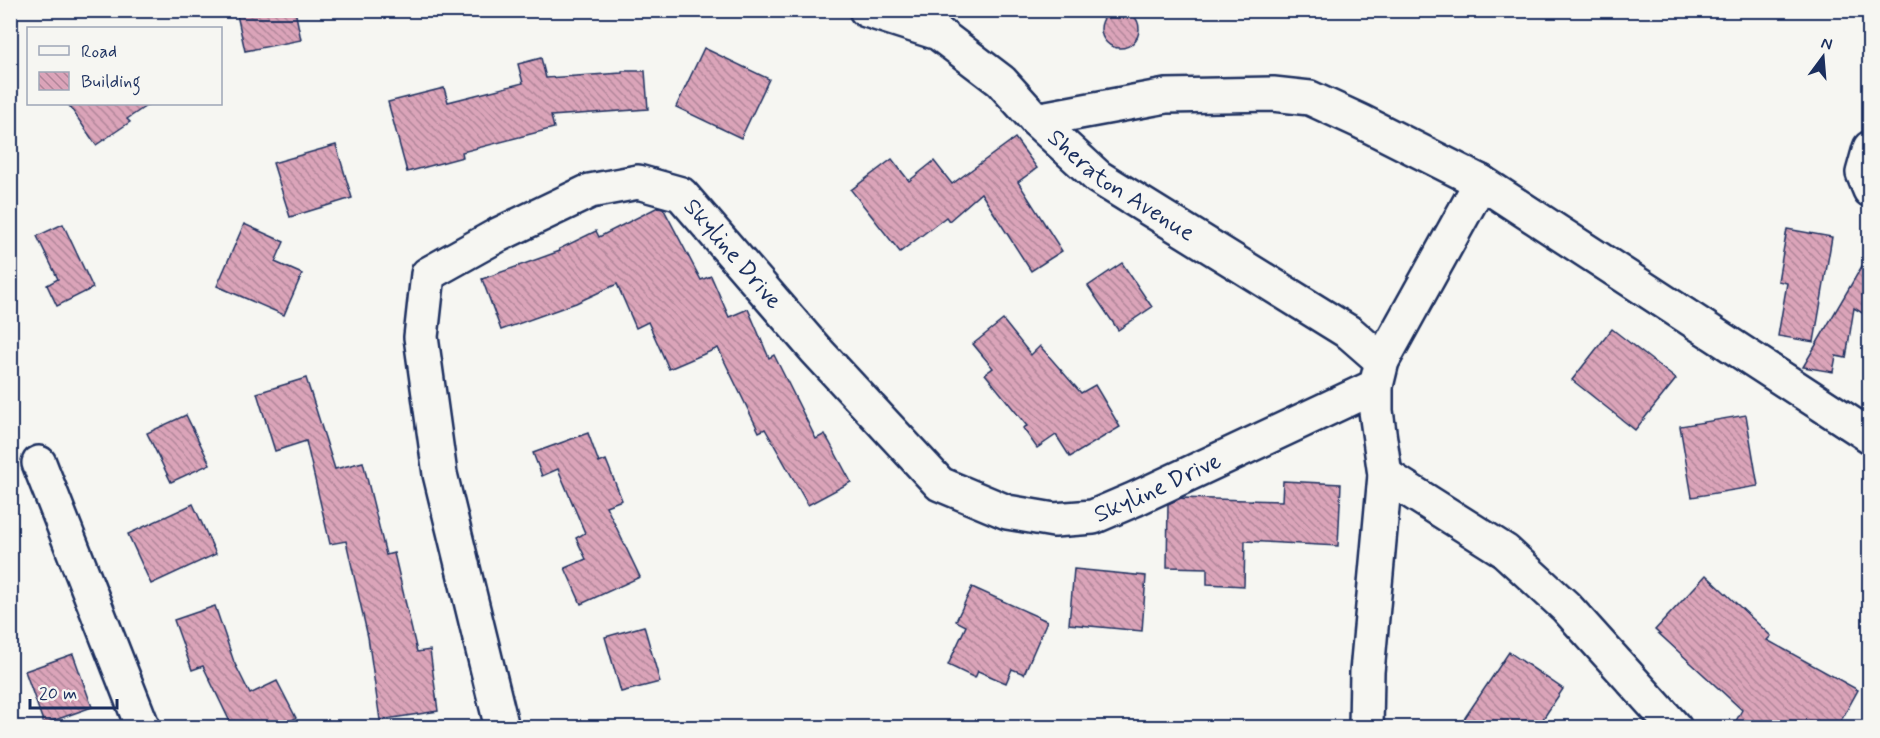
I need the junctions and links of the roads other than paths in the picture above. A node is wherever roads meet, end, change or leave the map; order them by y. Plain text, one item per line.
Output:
1 (866, 10) edge
2 (1036, 120) junction
3 (1869, 148) edge
4 (1481, 182) junction
5 (1869, 190) edge
6 (1379, 374) junction
7 (1869, 436) edge
8 (39, 463) dead end
9 (1385, 475) junction
10 (143, 728) edge
11 (502, 728) edge
12 (1366, 728) edge
13 (1675, 728) edge

1 - 2 street, Sheraton Avenue
2 - 4 street
2 - 6 street, Sheraton Avenue
3 - 5 street
4 - 6 street
4 - 7 street
6 - 9 street
6 - 11 street, Skyline Drive
8 - 10 street
9 - 12 street
9 - 13 street

